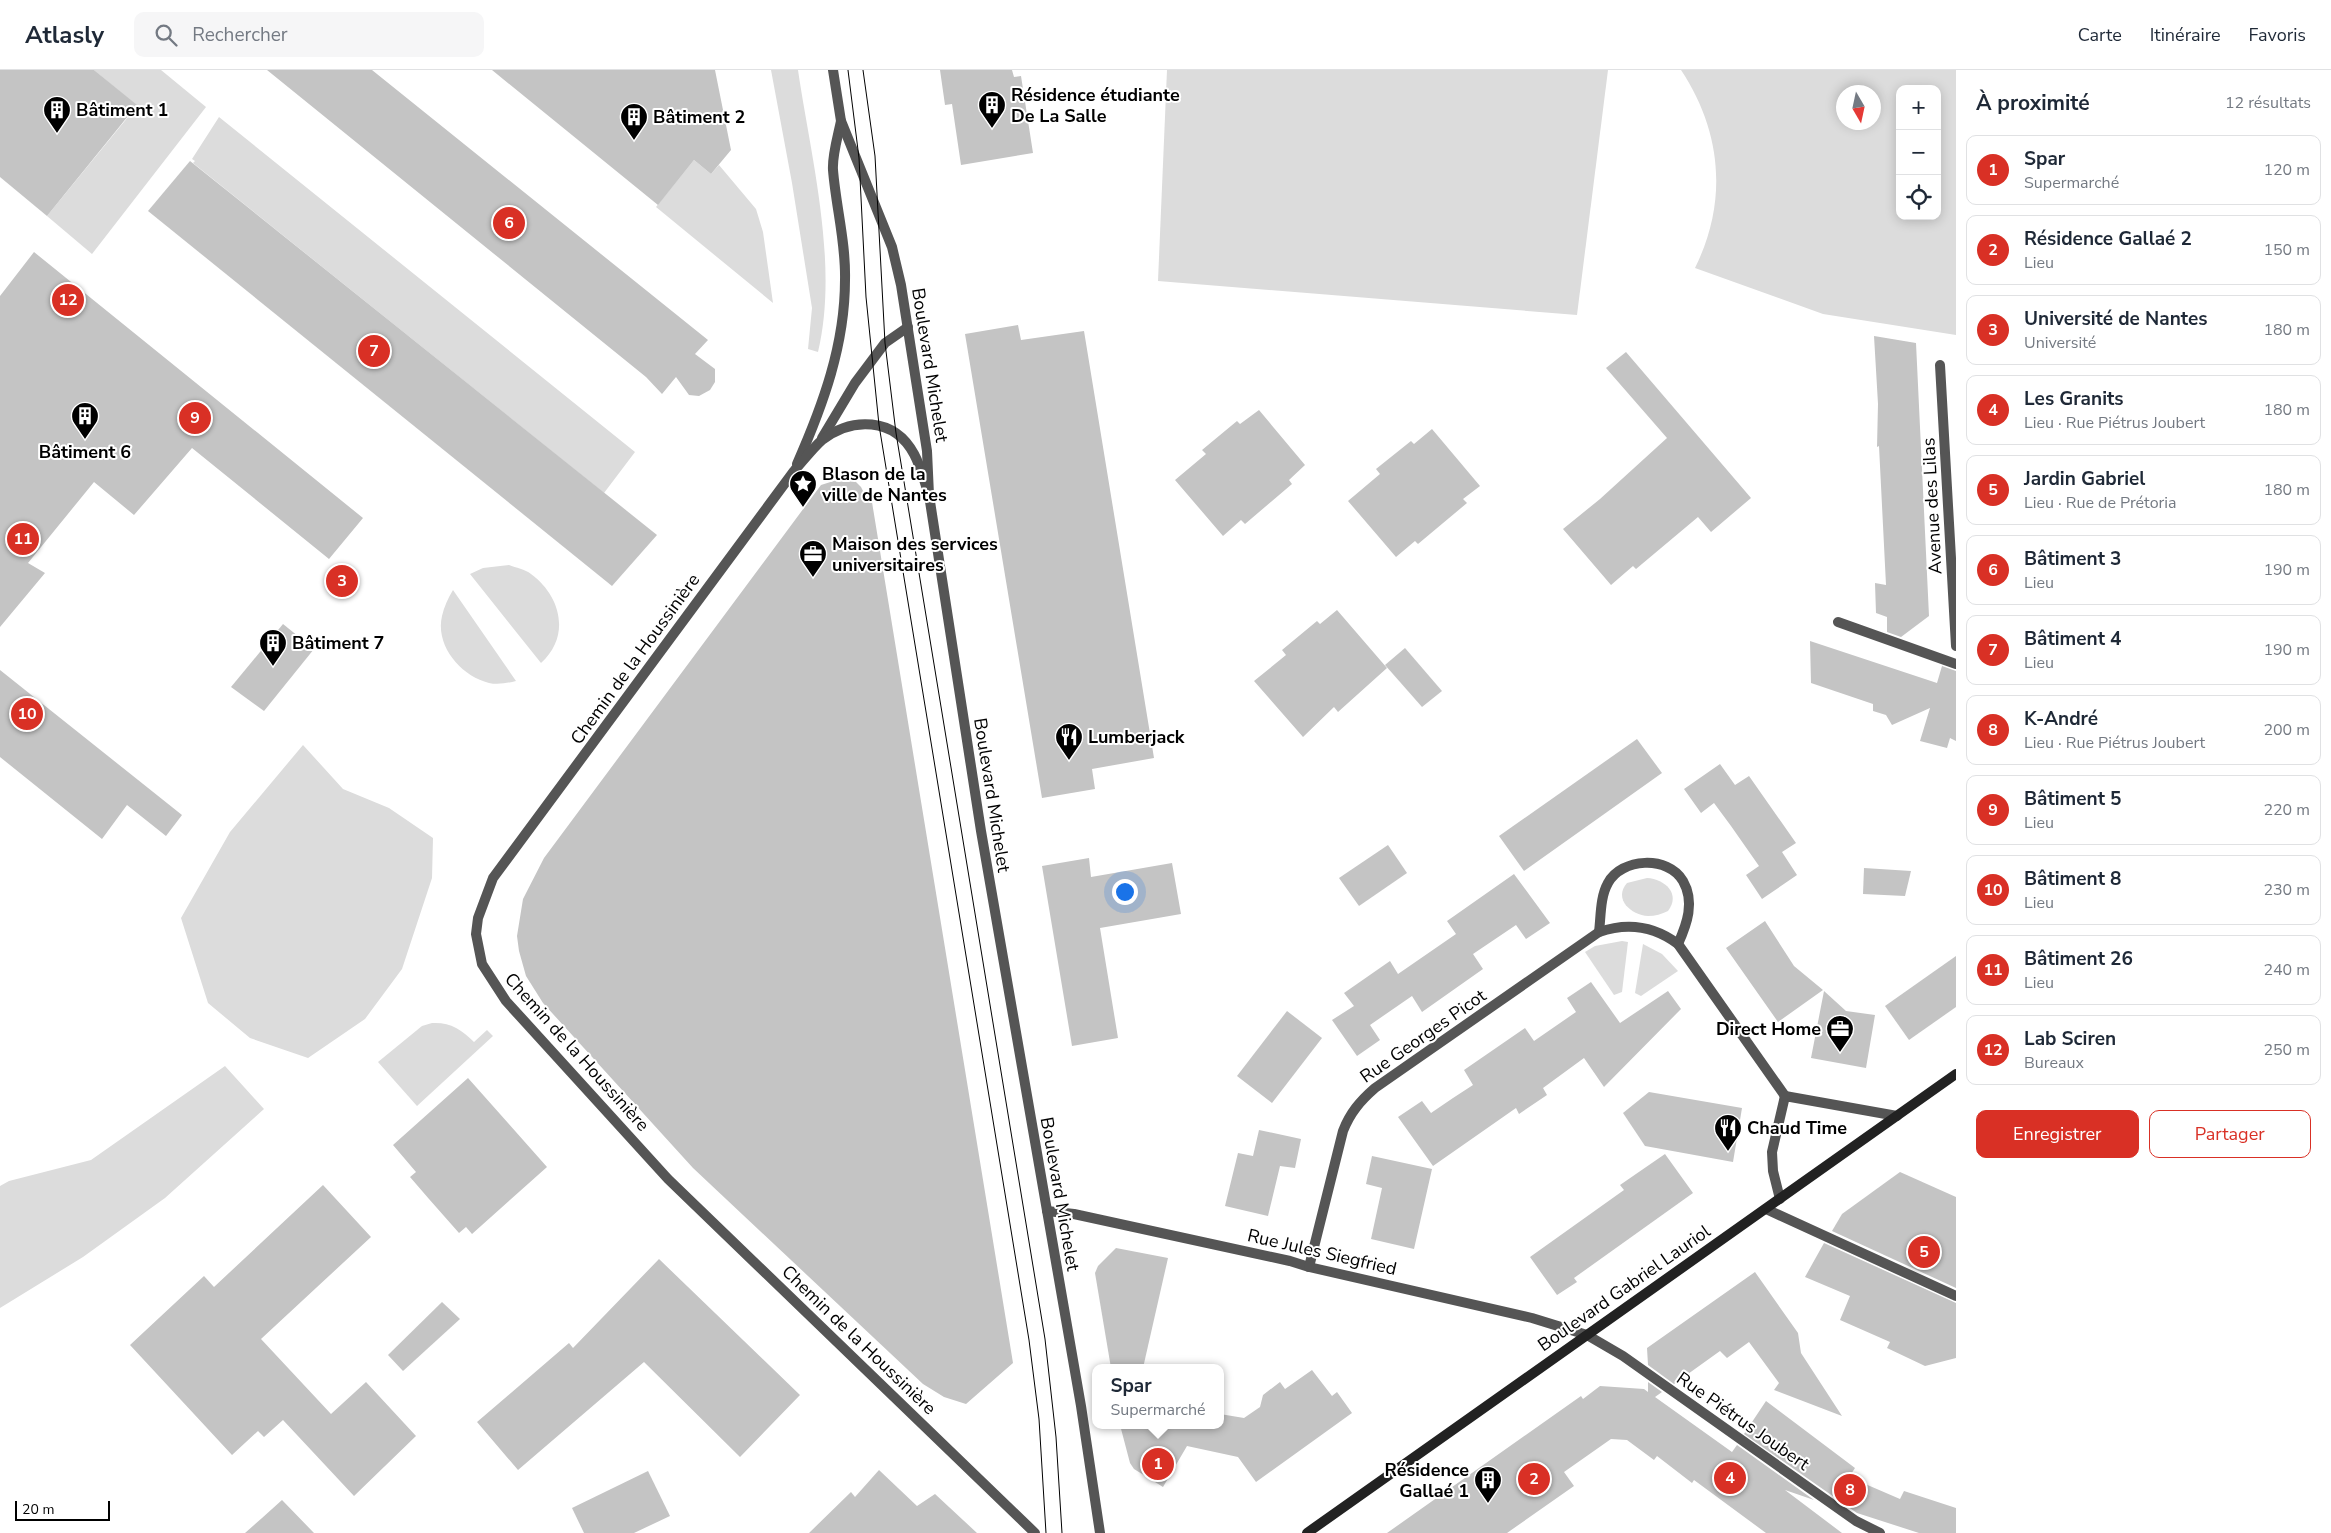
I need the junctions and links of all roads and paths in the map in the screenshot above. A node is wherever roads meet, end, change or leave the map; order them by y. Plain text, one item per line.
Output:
1 (833, 70) edge
2 (841, 121) junction
3 (908, 327) junction
4 (1940, 365) dead end
5 (821, 441) junction
6 (794, 472) junction
7 (929, 495) junction
8 (1838, 622) dead end
9 (1956, 646) edge
10 (1956, 664) edge
11 (1599, 932) junction
12 (1678, 944) junction
13 (1956, 1074) edge
14 (1786, 1096) junction
15 (1897, 1116) junction
16 (1780, 1199) junction
17 (1766, 1208) junction
18 (1047, 1211) junction
19 (1309, 1268) junction
20 (1956, 1296) edge
21 (1587, 1335) junction
22 (1309, 1531) edge
23 (1035, 1533) edge
24 (1100, 1533) edge
25 (1298, 1533) edge
26 (1880, 1533) edge

1 - 2 street, Boulevard Michelet
2 - 3 street, Boulevard Michelet
2 - 6 street, Chemin de la Houssinière
3 - 5 street, Chemin de la Houssinière
3 - 7 street, Boulevard Michelet
4 - 9 street, Avenue des Lilas
5 - 6 street, Chemin de la Houssinière
5 - 7 street, Chemin de la Houssinière
6 - 23 street, Chemin de la Houssinière
7 - 18 street, Boulevard Michelet
8 - 10 street
11 - 12 street
11 - 12 street
11 - 19 street, Rue Georges Picot
12 - 14 street
13 - 15 main road, Boulevard Gabriel Lauriol
14 - 15 street
14 - 16 street
15 - 16 main road, Boulevard Gabriel Lauriol
16 - 17 main road, Boulevard Gabriel Lauriol
17 - 20 street
17 - 21 main road, Boulevard Gabriel Lauriol
18 - 19 street, Rue Jules Siegfried
18 - 24 street, Boulevard Michelet
19 - 21 street, Rue Jules Siegfried
21 - 22 main road, Boulevard Gabriel Lauriol
21 - 26 street, Rue Piétrus Joubert
22 - 25 main road, Boulevard Gabriel Lauriol

